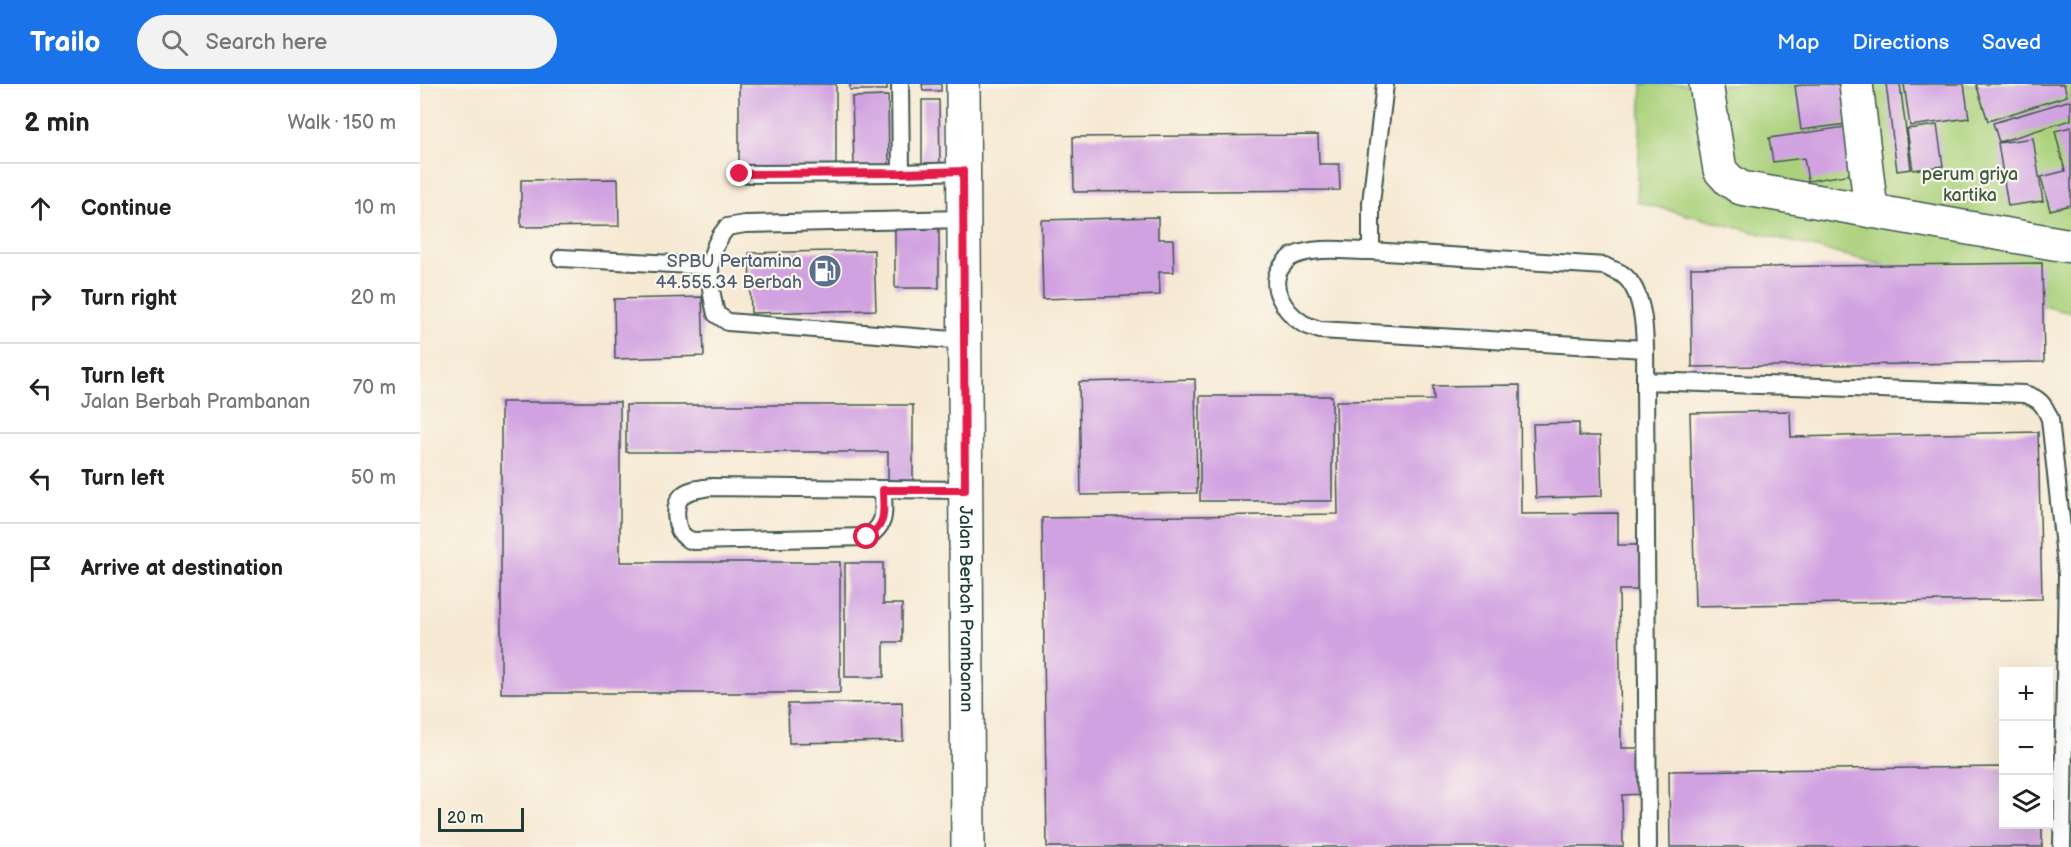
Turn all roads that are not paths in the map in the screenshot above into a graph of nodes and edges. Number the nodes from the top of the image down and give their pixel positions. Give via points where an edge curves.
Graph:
1 (900, 84) edge
2 (963, 84) edge
3 (1385, 84) edge
4 (1706, 84) edge
5 (1856, 84) edge
6 (963, 171) junction
7 (902, 173) junction
8 (740, 174) dead end
9 (1871, 210) junction
10 (964, 219) junction
11 (2071, 246) edge
12 (1371, 251) junction
13 (561, 258) dead end
14 (710, 266) junction
15 (965, 341) junction
16 (1645, 349) junction
17 (1645, 381) junction
18 (883, 490) junction
19 (965, 490) junction
20 (2069, 576) edge
21 (968, 847) edge
22 (1648, 847) edge
23 (2062, 847) edge

1 - 7 lane
2 - 6 street, Jalan Berbah Prambanan
3 - 12 lane via 1371,203
4 - 9 street via 1720,170 1729,180 1741,188
5 - 9 street
6 - 7 lane
6 - 10 street, Jalan Berbah Prambanan
7 - 8 lane
9 - 11 street
10 - 14 lane via 727,227 717,238
10 - 15 street, Jalan Berbah Prambanan
12 - 16 lane via 1605,267 1623,275 1636,293 1644,317
12 - 16 lane via 1308,250 1289,257 1278,270 1279,297 1290,313 1320,330
13 - 14 lane
14 - 15 lane via 716,314 728,322
15 - 19 street, Jalan Berbah Prambanan
16 - 17 lane
17 - 20 lane via 2034,396 2045,405 2050,418
17 - 22 lane
18 - 18 lane via 883,521 867,537 693,541 679,530 677,518 682,496 710,487
18 - 19 lane
19 - 21 street, Jalan Berbah Prambanan
20 - 23 lane

